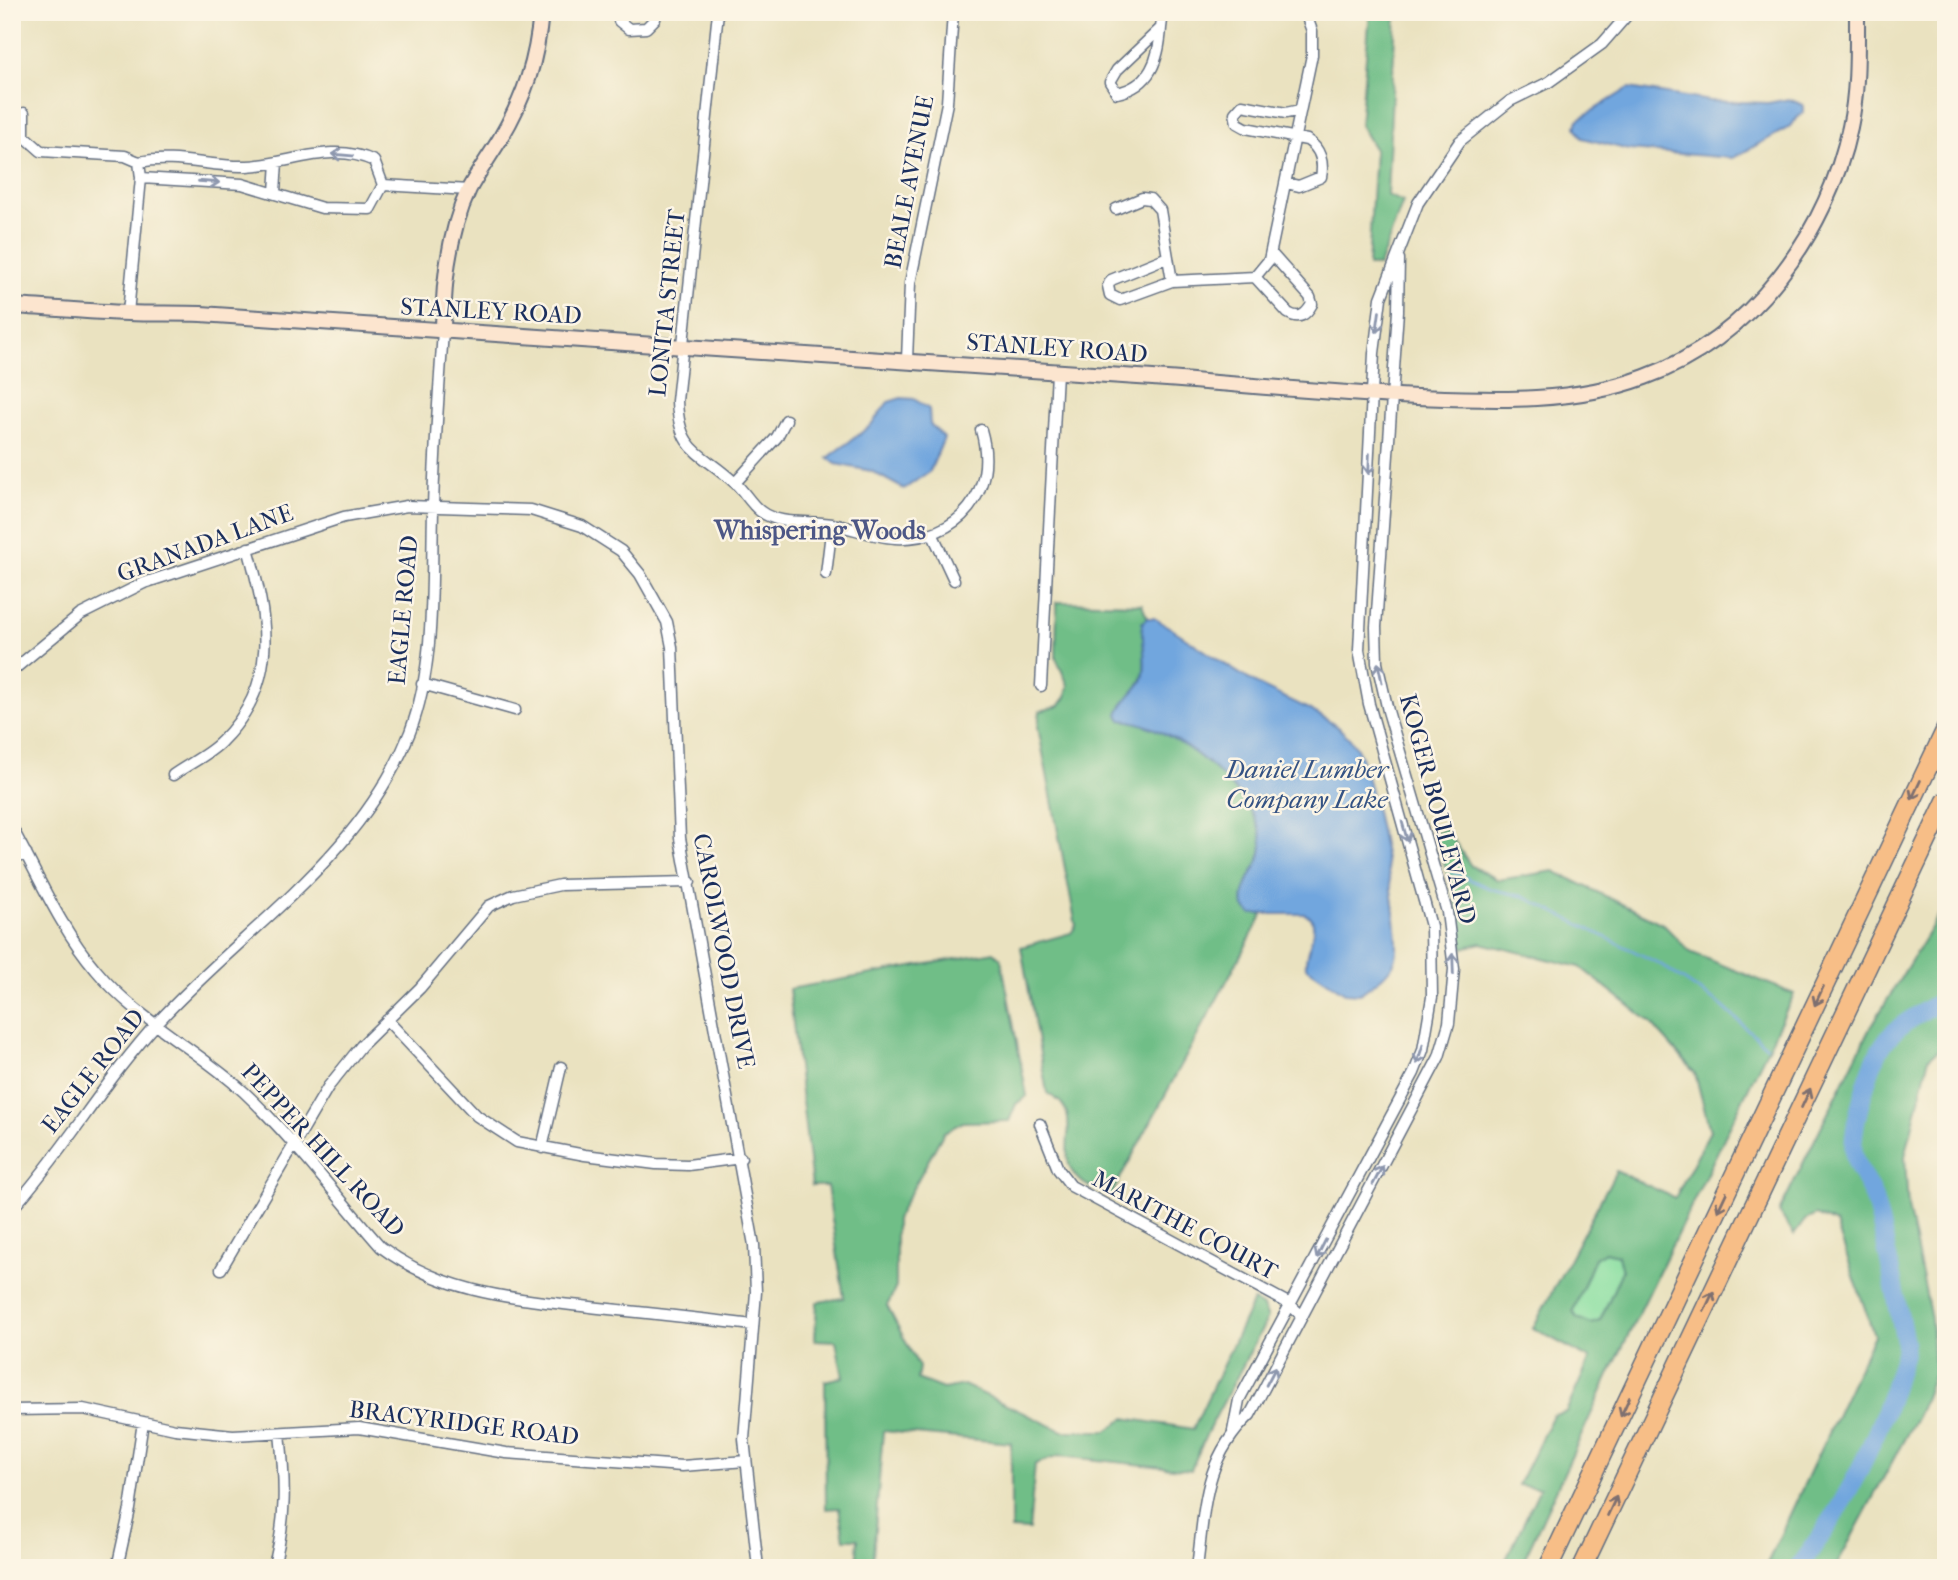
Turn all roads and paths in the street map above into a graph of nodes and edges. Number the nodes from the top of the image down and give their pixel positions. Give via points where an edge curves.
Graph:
1 (541, 12) edge
2 (619, 12) edge
3 (656, 12) edge
4 (718, 12) edge
5 (953, 12) edge
6 (1163, 12) edge
7 (1306, 12) edge
8 (1630, 12) edge
9 (1857, 12) edge
10 (1161, 28) junction
11 (1300, 110) junction
12 (24, 113) dead end
13 (1294, 139) junction
14 (139, 162) junction
15 (277, 162) junction
16 (141, 178) junction
17 (1286, 183) junction
18 (383, 185) junction
19 (469, 190) junction
20 (275, 192) junction
21 (1116, 209) dead end
22 (1271, 253) junction
23 (1168, 257) junction
24 (1399, 259) junction
25 (1255, 276) junction
26 (1172, 281) junction
27 (12, 306) edge
28 (128, 313) junction
29 (443, 331) junction
30 (684, 346) junction
31 (907, 360) junction
32 (1058, 372) junction
33 (1371, 395) junction
34 (1393, 396) junction
35 (786, 420) dead end
36 (981, 430) dead end
37 (735, 482) junction
38 (433, 507) junction
39 (832, 524) junction
40 (933, 535) junction
41 (248, 548) junction
42 (827, 575) dead end
43 (954, 580) dead end
44 (12, 671) edge
45 (422, 684) junction
46 (1041, 687) dead end
47 (515, 710) dead end
48 (1946, 729) edge
49 (173, 775) dead end
50 (1946, 801) edge
51 (1946, 822) edge
52 (12, 828) edge
53 (26, 853) junction
54 (12, 860) edge
55 (690, 882) junction
56 (1892, 914) junction
57 (387, 1020) junction
58 (157, 1023) junction
59 (561, 1068) dead end
60 (1040, 1124) dead end
61 (292, 1144) junction
62 (542, 1148) junction
63 (741, 1158) junction
64 (12, 1209) edge
65 (221, 1269) dead end
66 (1288, 1303) junction
67 (1302, 1316) junction
68 (753, 1325) junction
69 (12, 1410) edge
70 (143, 1422) junction
71 (1233, 1432) junction
72 (280, 1433) junction
73 (746, 1461) junction
74 (117, 1568) edge
75 (273, 1568) edge
76 (758, 1568) edge
77 (1197, 1568) edge
78 (1548, 1568) edge
79 (1582, 1568) edge

1 - 19 street, EAGLE ROAD via 537,54 526,88
2 - 3 street via 619,21 629,29 646,28 656,19
4 - 30 street, LONITA STREET
5 - 31 street, BEALE AVENUE via 947,103 910,283
6 - 10 street
7 - 11 street via 1313,41
8 - 24 street via 1602,44 1549,82 1510,101 1460,141 1418,203
9 - 34 street, STANLEY ROAD via 1851,119 1827,197 1808,236 1776,282 1718,337 1646,377 1563,396 1514,400
10 - 10 street via 1117,70 1110,82 1117,93 1131,90 1154,69
11 - 13 street
11 - 13 street via 1286,113 1242,105 1235,113 1237,123 1246,128
12 - 14 street via 24,136 41,151 125,156
13 - 17 street
13 - 17 street via 1314,144 1323,166 1321,177 1312,182
14 - 15 street via 243,166
14 - 16 street
18 -> 15 street via 376,163 361,157 314,153
15 - 20 street
16 -> 20 street via 242,184
16 - 28 street
17 - 22 street
18 - 19 street
18 - 20 street via 370,209 322,208
19 - 29 street, EAGLE ROAD via 443,293
21 - 23 street via 1142,198 1156,203
22 - 25 street
22 - 25 street via 1310,298 1308,310 1302,316 1288,313
23 - 26 street
23 - 26 street via 1123,274 1108,286 1110,295 1119,300
24 -> 33 street, KOGER BOULEVARD via 1381,298
24 - 34 street, KOGER BOULEVARD
25 - 26 street
27 - 28 street, STANLEY ROAD
28 - 29 street, STANLEY ROAD
29 - 30 street, STANLEY ROAD
29 - 38 street, EAGLE ROAD
30 - 31 street, STANLEY ROAD
30 - 37 street, LONITA STREET via 678,425 687,444
31 - 32 street, STANLEY ROAD
32 - 33 street, STANLEY ROAD
32 - 46 street
33 - 34 street, STANLEY ROAD
33 -> 66 street, KOGER BOULEVARD via 1359,650 1369,704 1431,926 1432,997 1414,1073 1319,1254
67 -> 34 street, KOGER BOULEVARD via 1439,1057 1452,999 1447,912 1377,663
35 - 37 street via 777,437
36 - 40 street via 987,450 981,488 962,515
37 - 39 street, LONITA STREET via 760,511 778,519
38 - 41 street, GRANADA LANE via 387,508 344,517
38 - 45 street, EAGLE ROAD via 430,614
38 - 55 street, CAROLWOOD DRIVE via 503,507 562,518 621,551 640,574 667,622 672,647 680,838
39 - 40 street, LONITA STREET via 892,538
39 - 42 street
40 - 43 street
41 - 44 street, GRANADA LANE via 144,583 80,615
41 - 49 street via 265,626 258,687 221,743
45 - 47 street
45 - 58 street, EAGLE ROAD via 410,731 362,822
48 -> 78 highway
50 - 56 highway
51 - 56 highway
52 - 53 street, PEPPER HILL ROAD
53 - 54 street
53 - 58 street, PEPPER HILL ROAD via 70,938 98,973
55 - 57 street via 560,885 513,895 489,906
55 - 63 street, CAROLWOOD DRIVE
79 -> 56 highway
57 - 61 street via 328,1087
57 - 62 street via 477,1116 517,1142
58 - 61 street, PEPPER HILL ROAD via 246,1093
58 - 64 street, EAGLE ROAD
59 - 62 street
60 - 66 street, MARITHE COURT via 1058,1169 1071,1186
61 - 65 street
61 - 68 street, PEPPER HILL ROAD via 381,1247 449,1284 493,1296
62 - 63 street via 656,1164
63 - 68 street, CAROLWOOD DRIVE via 754,1245
66 - 67 street, MARITHE COURT
66 - 71 street, KOGER BOULEVARD via 1239,1399
71 -> 67 street, KOGER BOULEVARD via 1250,1415
68 - 73 street, CAROLWOOD DRIVE via 744,1426
69 - 70 street, BRACYRIDGE ROAD via 83,1409
70 - 72 street, BRACYRIDGE ROAD via 233,1435
70 - 74 street
71 - 77 street, KOGER BOULEVARD via 1209,1475
72 - 73 street, BRACYRIDGE ROAD via 359,1428 506,1453 681,1466
72 - 75 street via 286,1492
73 - 76 street, CAROLWOOD DRIVE

